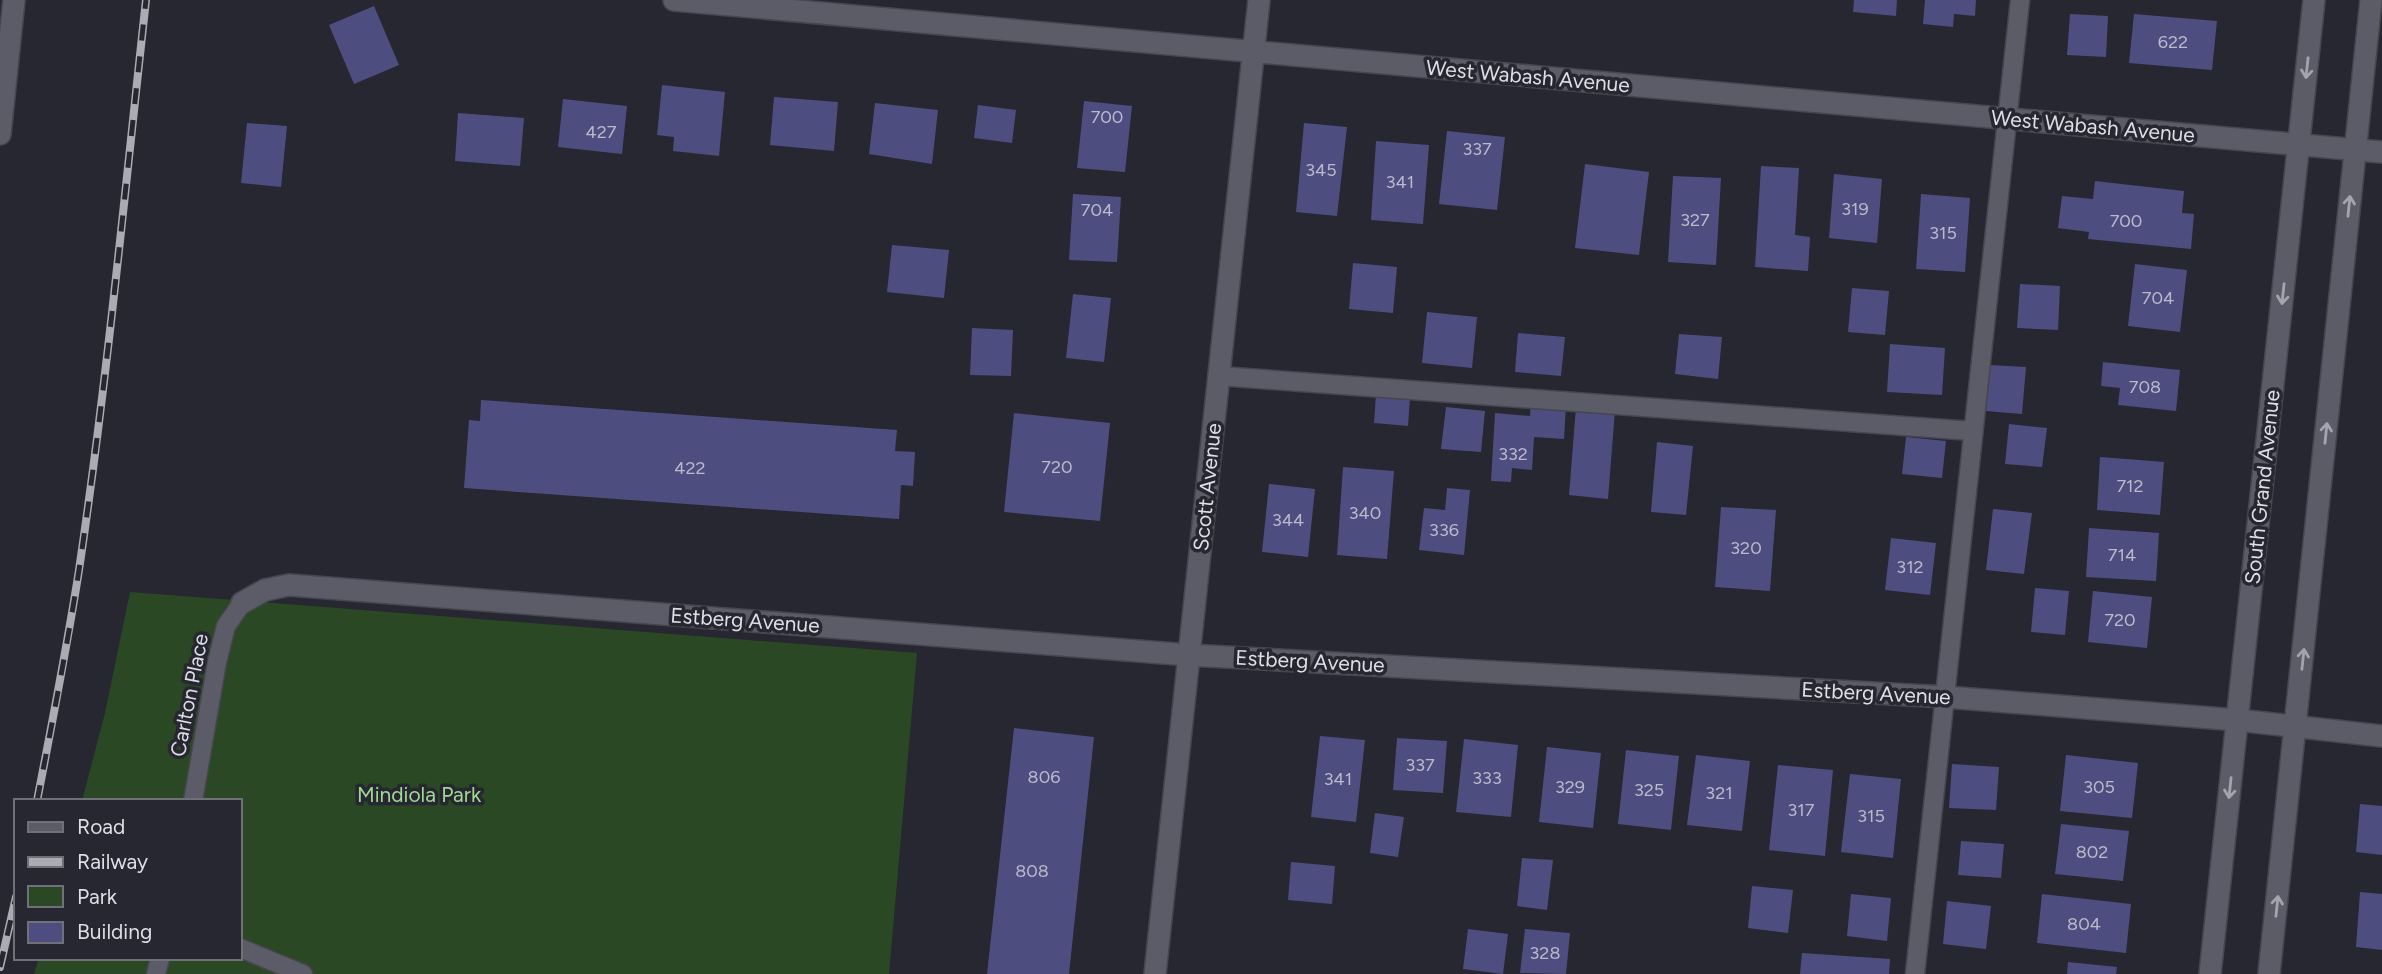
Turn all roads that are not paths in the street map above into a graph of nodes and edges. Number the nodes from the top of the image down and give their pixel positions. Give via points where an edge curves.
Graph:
1 (14, 0) edge
2 (674, 0) edge
3 (1259, 0) edge
4 (2020, 0) edge
5 (2315, 0) edge
6 (2371, 0) edge
7 (1253, 53) junction
8 (2007, 117) junction
9 (0, 134) edge
10 (2299, 146) junction
11 (2355, 150) junction
12 (2382, 152) edge
13 (1219, 376) junction
14 (1972, 431) junction
15 (242, 603) joint
16 (1189, 655) junction
17 (1946, 697) junction
18 (2237, 720) junction
19 (2296, 727) junction
20 (2382, 736) edge
21 (193, 799) edge
22 (242, 949) edge
23 (303, 974) edge
24 (1155, 974) edge
25 (1916, 974) edge
26 (2210, 974) edge
27 (2269, 974) edge

1 - 9 street
2 - 7 street, West Wabash Avenue
3 - 7 street, Scott Avenue
4 - 8 lane
5 -> 10 street, South Grand Avenue
6 - 11 street
7 - 8 street, West Wabash Avenue
7 - 13 street, Scott Avenue
8 - 10 street, West Wabash Avenue
8 - 14 lane
10 - 11 street, West Wabash Avenue
10 -> 18 street, South Grand Avenue
11 - 12 street, West Wabash Avenue
19 -> 11 street
13 - 14 lane
13 - 16 street, Scott Avenue
14 - 17 lane
15 - 16 street, Estberg Avenue via 265,590 289,585
15 - 21 lane, Carlton Place via 226,626 217,662
16 - 17 street, Estberg Avenue
16 - 24 street, Scott Avenue
17 - 18 street, Estberg Avenue
17 - 25 lane
18 - 19 street, Estberg Avenue
18 -> 26 street, South Grand Avenue
19 - 20 street, Estberg Avenue
27 -> 19 street
22 - 23 lane

